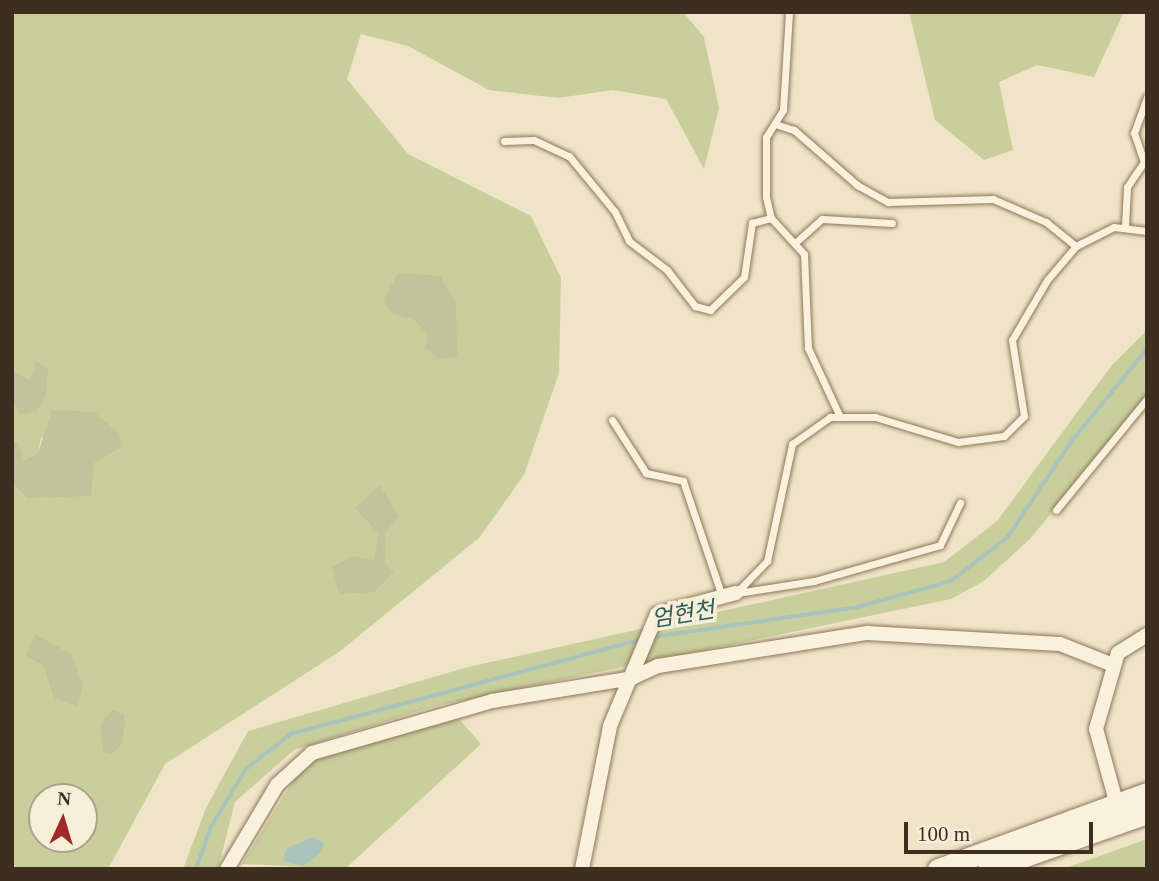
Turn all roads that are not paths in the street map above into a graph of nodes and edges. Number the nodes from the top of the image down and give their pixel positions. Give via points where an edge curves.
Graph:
1 (789, 12) edge
2 (1147, 97) edge
3 (775, 124) junction
4 (504, 141) dead end
5 (771, 218) junction
6 (892, 223) dead end
7 (1125, 226) junction
8 (1147, 231) edge
9 (795, 243) junction
10 (1076, 246) junction
11 (1147, 400) edge
12 (841, 417) junction
13 (612, 420) dead end
14 (960, 503) dead end
15 (1056, 510) dead end
16 (729, 595) junction
17 (1147, 635) edge
18 (1113, 665) junction
19 (632, 678) junction
20 (1147, 793) edge
21 (1117, 805) junction
22 (1147, 813) edge
23 (227, 869) edge
24 (582, 869) edge
25 (938, 869) edge
26 (988, 869) edge

1 - 3 lane via 792,44
2 - 7 lane via 1135,133 1144,162 1127,187
3 - 5 lane via 766,138 764,166
3 - 10 lane via 794,130 857,185 888,202 993,199 1046,222
4 - 5 lane via 534,140 569,156 615,212 629,241 667,270 695,306 710,310 744,277 752,223
5 - 9 lane
6 - 9 lane via 822,219
7 - 8 lane
7 - 10 lane
9 - 12 lane via 809,272 808,348
10 - 12 lane via 1046,280 1012,340 1023,404 1019,427 1004,436 958,442 875,416
11 - 15 lane
12 - 16 lane via 813,427 792,444 767,561
13 - 16 lane via 646,472 683,481
14 - 16 lane via 951,532 928,550 804,583
16 - 19 street via 657,614
17 - 18 street via 1118,653
18 - 19 street via 1060,644 867,633 658,666
18 - 21 street via 1096,729
19 - 23 street via 492,701 312,753 276,785
19 - 24 street via 610,726
20 - 21 main road
21 - 25 main road
22 - 26 main road

